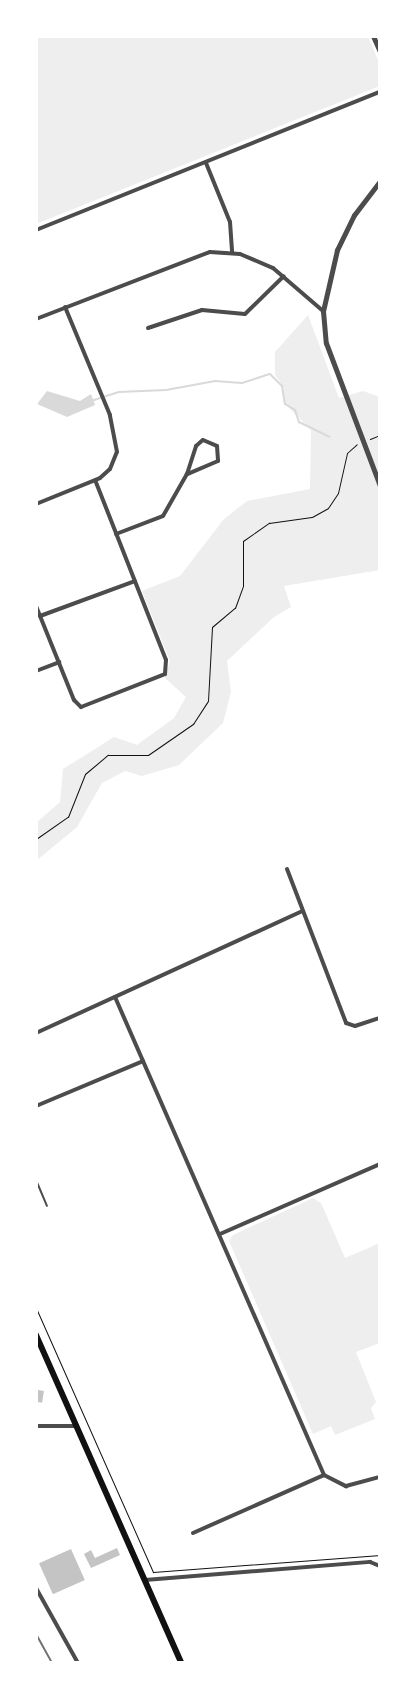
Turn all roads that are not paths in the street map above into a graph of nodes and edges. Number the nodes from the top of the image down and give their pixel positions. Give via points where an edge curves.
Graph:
1 (373, 36) edge
2 (380, 52) edge
3 (380, 92) edge
4 (206, 163) junction
5 (380, 181) edge
6 (36, 230) edge
7 (232, 252) junction
8 (284, 276) junction
9 (65, 308) junction
10 (323, 311) junction
11 (36, 319) edge
12 (148, 328) dead end
13 (187, 474) junction
14 (95, 480) junction
15 (379, 483) edge
16 (36, 504) edge
17 (116, 534) junction
18 (135, 581) junction
19 (36, 606) edge
20 (40, 616) junction
21 (59, 662) junction
22 (36, 671) edge
23 (287, 870) dead end
24 (302, 911) junction
25 (116, 997) junction
26 (380, 1018) edge
27 (36, 1029) edge
28 (46, 1029) junction
29 (36, 1033) edge
30 (143, 1061) junction
31 (36, 1106) edge
32 (380, 1164) edge
33 (36, 1180) edge
34 (47, 1206) dead end
35 (220, 1234) junction
36 (36, 1334) edge
37 (36, 1426) edge
38 (77, 1426) junction
39 (324, 1475) junction
40 (380, 1477) edge
41 (193, 1533) dead end
42 (380, 1566) edge
43 (146, 1580) junction
44 (36, 1588) edge
45 (78, 1663) edge
46 (182, 1663) edge

1 - 2 street
3 - 4 street
4 - 6 street
4 - 7 street via 230,222
5 - 10 street via 354,215 337,250
7 - 8 street via 258,260
7 - 9 street via 200,254
8 - 10 street
8 - 12 street via 245,314 202,310
9 - 11 street
9 - 14 street via 116,437 116,457
10 - 15 street via 326,343
13 - 13 street via 218,461 217,446 203,440 196,446
13 - 17 street via 163,516
14 - 16 street
14 - 17 street
17 - 18 street
18 - 20 street
18 - 21 street via 166,668 158,680 81,707
19 - 20 street
20 - 21 street
21 - 22 street
23 - 24 street
24 - 25 street
24 - 26 street via 346,1023 362,1025
25 - 28 street
25 - 30 street
27 - 28 street
28 - 29 street
30 - 31 street
30 - 35 street
32 - 35 street
33 - 34 lane
35 - 39 street
36 - 38 main road
37 - 38 street
38 - 43 main road
39 - 40 street via 346,1486
39 - 41 street
42 - 43 street via 372,1563
43 - 46 main road
44 - 45 street

